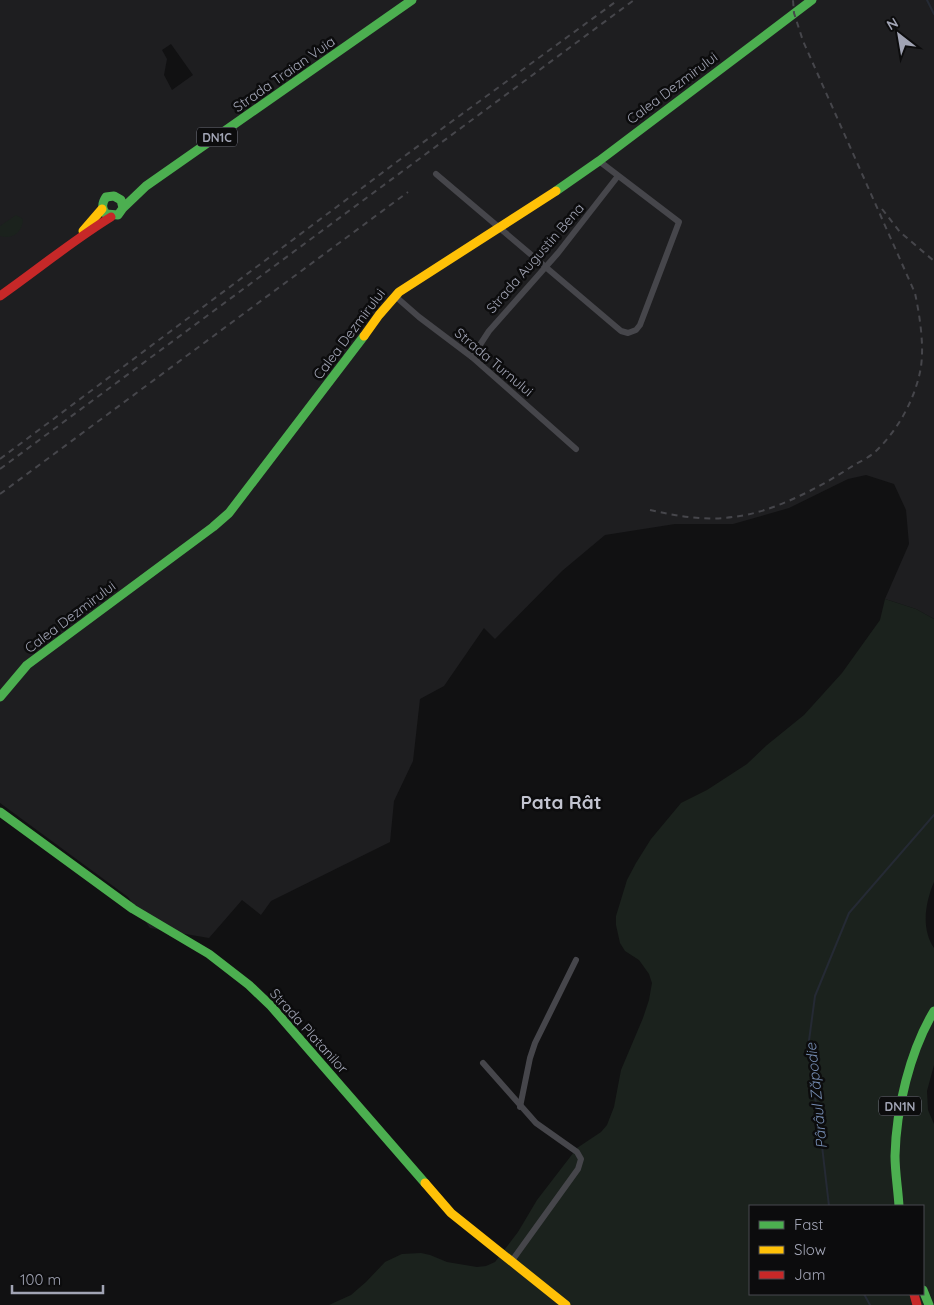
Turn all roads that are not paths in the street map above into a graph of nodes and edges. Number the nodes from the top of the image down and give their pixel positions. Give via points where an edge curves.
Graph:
1 (412, 0) edge
2 (812, 0) edge
3 (599, 161) junction
4 (436, 174) dead end
5 (618, 176) junction
6 (146, 186) junction
7 (118, 197) junction
8 (123, 208) junction
9 (102, 209) junction
10 (111, 217) junction
11 (501, 228) junction
12 (76, 240) junction
13 (546, 266) junction
14 (0, 296) edge
15 (395, 296) junction
16 (472, 357) junction
17 (576, 449) dead end
18 (0, 697) edge
19 (0, 812) edge
20 (576, 960) dead end
21 (934, 1011) edge
22 (483, 1063) dead end
23 (520, 1107) junction
24 (899, 1205) edge
25 (511, 1262) junction
26 (924, 1292) edge
27 (566, 1305) edge
28 (929, 1305) edge

1 - 6 main road, Strada Traian Vuia / DN1C
2 - 3 main road, Calea Dezmirului
3 - 5 street
3 - 11 main road, Calea Dezmirului
4 - 11 street
5 - 13 street, Strada Augustin Bena
5 - 13 street via 679,222 640,325 628,333 621,331
6 - 7 main road, Strada Traian Vuia / DN1C
6 - 8 main road, Strada Traian Vuia / DN1C
7 - 8 main road
7 - 9 main road, Strada Traian Vuia / DN1C via 106,197
8 - 10 main road, Strada Traian Vuia / DN1C via 118,215
9 - 10 main road
9 - 12 main road, Strada Traian Vuia / DN1C
10 - 12 main road, Strada Traian Vuia / DN1C
11 - 13 street
11 - 15 main road, Calea Dezmirului
12 - 14 main road, Strada Traian Vuia / DN1C
13 - 16 street, Strada Augustin Bena
15 - 16 street, Strada Turnului
15 - 18 main road, Calea Dezmirului via 229,513 27,665
16 - 17 street, Strada Turnului
19 - 25 main road, Strada Platanilor via 108,892 209,954 249,985 271,1006 451,1213
20 - 23 street via 535,1043
21 - 24 main road, DN1N via 908,1073 898,1117 895,1157
22 - 23 street
23 - 25 street via 544,1130 577,1152 581,1162
25 - 27 main road, Strada Platanilor
26 - 28 main road

